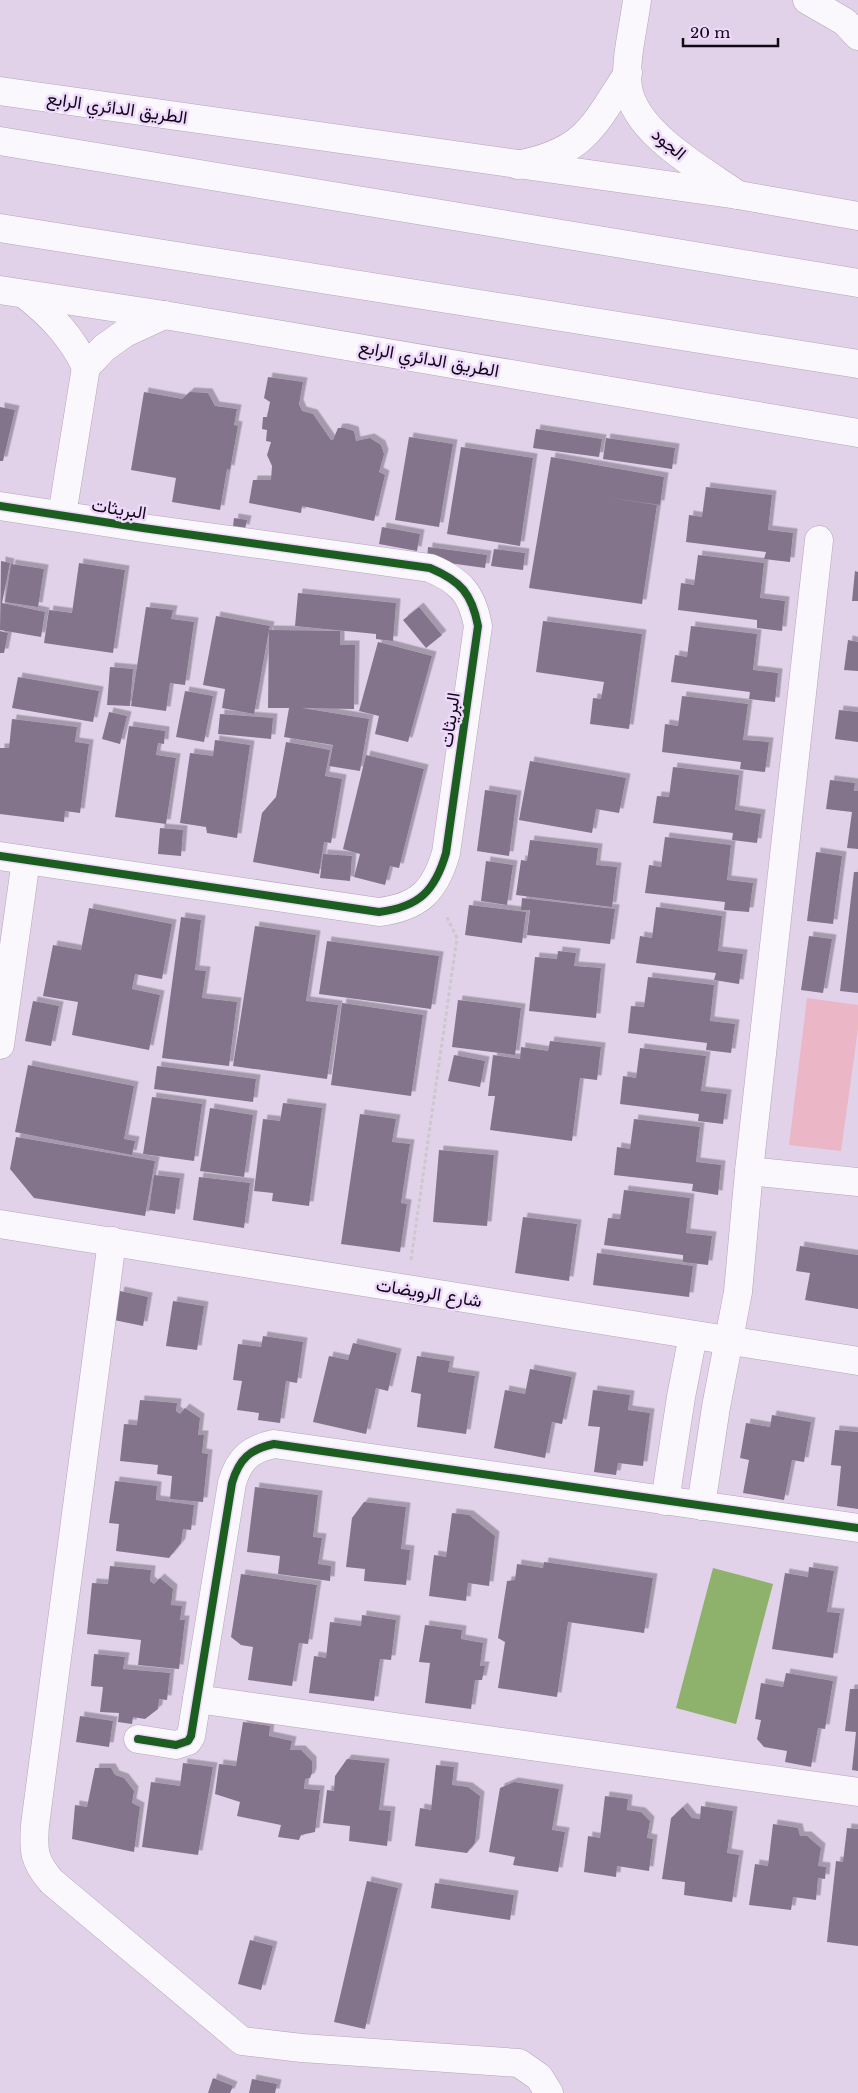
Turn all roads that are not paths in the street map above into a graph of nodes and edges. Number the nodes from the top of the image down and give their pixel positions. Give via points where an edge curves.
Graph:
1 (637, 0) edge
2 (807, 0) edge
3 (858, 36) edge
4 (628, 73) junction
5 (0, 90) edge
6 (0, 140) edge
7 (517, 165) junction
8 (738, 195) junction
9 (858, 216) edge
10 (0, 228) edge
11 (858, 283) edge
12 (12, 292) edge
13 (164, 315) junction
14 (858, 364) edge
15 (86, 368) junction
16 (858, 433) edge
17 (0, 506) edge
18 (62, 515) junction
19 (819, 540) dead end
20 (13, 858) edge
21 (0, 1045) edge
22 (749, 1170) junction
23 (858, 1182) edge
24 (0, 1224) edge
25 (112, 1241) junction
26 (693, 1335) junction
27 (729, 1341) junction
28 (858, 1361) edge
29 (665, 1501) junction
30 (701, 1506) junction
31 (858, 1528) edge
32 (197, 1699) junction
33 (138, 1739) dead end
34 (858, 1792) edge
35 (549, 2093) edge

1 - 4 main road, الجود
2 - 3 main road via 845,22
4 - 7 main road, الجود via 587,134 561,153
4 - 8 main road, الجود via 632,101 646,124 688,160
5 - 7 main road, الطريق الدائري الرابع
6 - 11 main road
7 - 8 main road, الطريق الدائري الرابع
8 - 9 main road, الطريق الدائري الرابع
10 - 14 main road
12 - 13 main road, الطريق الدائري الرابع
12 - 15 main road via 58,322 78,350
13 - 15 main road via 125,333 104,348
13 - 16 main road, الطريق الدائري الرابع
15 - 18 main road
17 - 18 main road, البريثات
18 - 20 main road, البريثات via 430,568 449,576 464,589 474,606 478,626 446,853 439,876 426,894 412,904 379,912
19 - 22 main road
20 - 21 main road, البريثات
22 - 23 main road
22 - 27 main road via 738,1292
24 - 25 main road, شارع الرويضات
25 - 26 main road, شارع الرويضات
25 - 35 main road via 33,1847 39,1867 51,1881 242,2041 519,2063 539,2077
26 - 27 main road, شارع الرويضات
26 - 29 main road
27 - 28 main road, شارع الرويضات
27 - 30 main road
29 - 30 main road
29 - 32 main road via 274,1444 259,1447 246,1455 236,1468 232,1483
30 - 31 main road
32 - 33 main road via 188,1741 176,1745
32 - 34 main road

